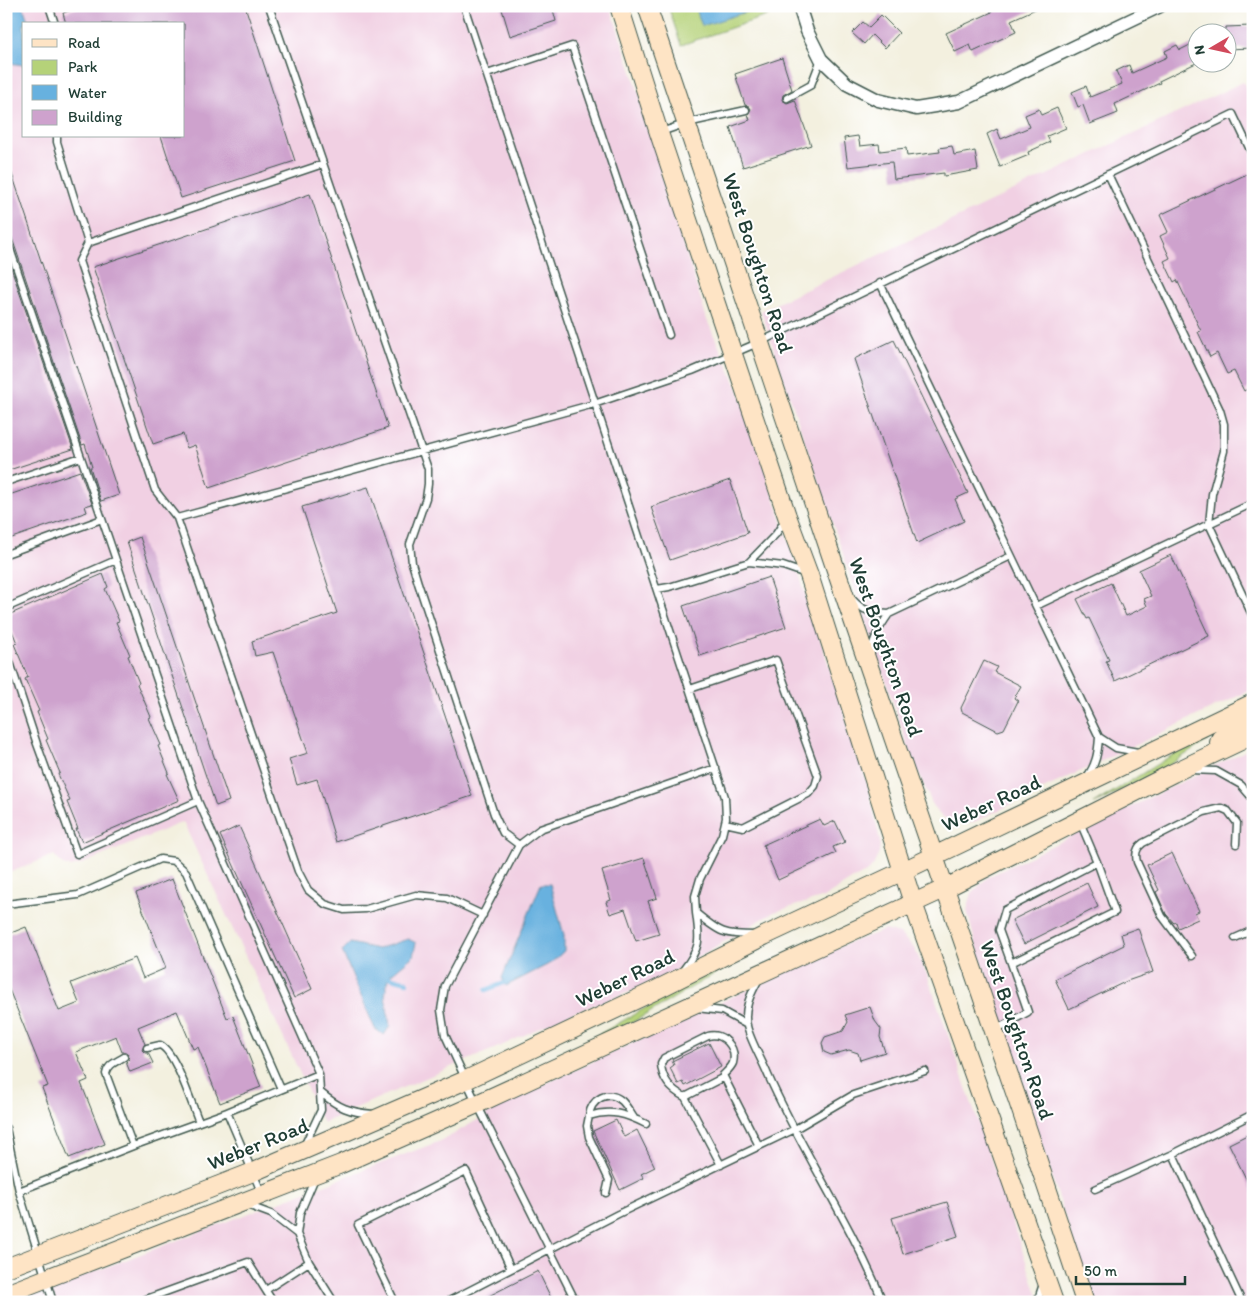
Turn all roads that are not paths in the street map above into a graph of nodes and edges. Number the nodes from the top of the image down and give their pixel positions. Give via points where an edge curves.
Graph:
1 (49, 6) edge
2 (269, 6) edge
3 (464, 6) edge
4 (619, 6) edge
5 (647, 6) edge
6 (799, 6) edge
7 (1160, 6) edge
8 (54, 22) edge
9 (821, 59) junction
10 (486, 74) junction
11 (787, 98) dead end
12 (746, 110) dead end
13 (687, 123) junction
14 (659, 133) junction
15 (57, 138) edge
16 (1253, 156) edge
17 (322, 164) junction
18 (1108, 174) junction
19 (6, 237) edge
20 (88, 243) junction
21 (880, 283) junction
22 (669, 336) dead end
23 (760, 342) junction
24 (733, 353) junction
25 (594, 404) junction
26 (422, 452) junction
27 (81, 457) junction
28 (6, 482) edge
29 (1253, 503) edge
30 (787, 516) junction
31 (177, 518) junction
32 (102, 519) junction
33 (1209, 524) junction
34 (6, 554) edge
35 (1012, 556) junction
36 (116, 560) junction
37 (749, 562) junction
38 (809, 575) junction
39 (842, 588) junction
40 (657, 589) junction
41 (1036, 606) junction
42 (6, 608) edge
43 (889, 614) junction
44 (1253, 618) edge
45 (6, 650) edge
46 (869, 664) junction
47 (690, 689) junction
48 (1251, 707) edge
49 (1253, 735) edge
50 (1099, 737) junction
51 (1147, 752) junction
52 (1214, 753) junction
53 (716, 768) junction
54 (1178, 770) junction
55 (1079, 787) junction
56 (1253, 799) edge
57 (198, 802) junction
58 (1079, 820) junction
59 (725, 823) junction
60 (1236, 844) dead end
61 (520, 845) junction
62 (934, 855) junction
63 (1097, 862) junction
64 (903, 871) junction
65 (944, 889) junction
66 (913, 902) junction
67 (6, 904) edge
68 (696, 913) junction
69 (482, 915) junction
70 (1253, 930) edge
71 (764, 936) junction
72 (1235, 938) dead end
73 (1192, 956) dead end
74 (1011, 963) junction
75 (763, 972) junction
76 (676, 979) junction
77 (687, 1007) junction
78 (747, 1025) junction
79 (994, 1030) junction
80 (147, 1048) dead end
81 (124, 1057) dead end
82 (924, 1071) dead end
83 (319, 1074) junction
84 (724, 1077) junction
85 (466, 1080) junction
86 (281, 1090) junction
87 (320, 1092) junction
88 (685, 1097) junction
89 (477, 1104) junction
90 (227, 1112) junction
91 (1253, 1114) edge
92 (384, 1115) junction
93 (589, 1116) junction
94 (634, 1118) junction
95 (199, 1122) junction
96 (646, 1124) dead end
97 (6, 1128) edge
98 (795, 1129) junction
99 (133, 1146) junction
100 (759, 1146) junction
101 (302, 1151) junction
102 (1173, 1154) junction
103 (721, 1165) junction
104 (252, 1172) junction
105 (317, 1173) junction
106 (1096, 1188) dead end
107 (19, 1191) junction
108 (606, 1193) dead end
109 (262, 1195) junction
110 (241, 1203) junction
111 (297, 1234) junction
112 (550, 1248) junction
113 (38, 1255) junction
114 (309, 1262) junction
115 (1042, 1266) junction
116 (6, 1268) edge
117 (510, 1269) junction
118 (46, 1279) junction
119 (266, 1290) junction
120 (6, 1294) edge
121 (53, 1302) edge
122 (138, 1302) edge
123 (273, 1302) edge
124 (334, 1302) edge
125 (395, 1302) edge
126 (447, 1302) edge
127 (576, 1302) edge
128 (882, 1302) edge
129 (1037, 1302) edge
130 (1054, 1302) edge
131 (1085, 1302) edge
132 (1242, 1302) edge

1 - 8 lane
2 - 17 lane
3 - 10 lane
4 - 14 main road
5 - 13 main road, West Boughton Road
6 - 9 street
7 - 9 street via 959,102 916,109 878,100 847,84
9 - 11 lane via 811,85
10 - 22 lane via 572,46
10 - 25 lane
12 - 13 lane
13 - 14 lane
13 - 23 main road, West Boughton Road
14 - 24 main road
15 - 20 lane
16 - 18 lane via 1233,114
17 - 20 lane
17 - 26 lane
18 - 21 lane
18 - 33 lane via 1220,410 1224,424 1224,451 1212,494
19 - 27 lane
20 - 31 lane via 79,261 155,490
21 - 23 lane
21 - 35 lane
23 - 24 lane
23 - 39 main road, West Boughton Road
24 - 25 lane via 692,371
24 - 30 main road
25 - 26 lane
25 - 40 lane
26 - 31 lane
26 - 61 lane via 428,469 428,484 410,544 412,563 494,814 503,833
27 - 28 lane
27 - 32 lane
29 - 33 lane
30 - 37 lane via 776,534
30 - 38 main road
31 - 69 lane via 298,871 308,890 325,904 344,910 366,909 416,895 447,898
32 - 34 lane
32 - 36 lane
33 - 41 lane
33 - 44 lane
35 - 41 lane
35 - 43 lane
36 - 42 lane
36 - 57 lane
37 - 38 lane via 783,566
37 - 40 lane
38 - 64 main road
39 - 43 lane via 860,608
39 - 46 main road, West Boughton Road
40 - 47 lane
41 - 50 lane
43 - 46 lane via 872,642
45 - 57 lane via 78,854
46 - 62 main road, West Boughton Road
47 - 53 lane
47 - 59 lane via 776,660 818,776 808,794 743,827
48 - 51 main road, Weber Road
48 - 52 main road via 1220,739
49 - 52 main road
50 - 51 lane via 1116,748
50 - 55 lane via 1093,768
51 - 55 main road, Weber Road
52 - 54 main road
53 - 59 lane via 725,797
53 - 61 lane via 540,829
54 - 56 lane via 1216,771 1241,785
54 - 58 main road
55 - 62 main road, Weber Road
57 - 83 lane
58 - 63 lane
58 - 65 main road
59 - 68 lane via 700,879 695,896
60 - 73 lane via 1236,824 1228,811 1222,808 1204,812 1137,849 1137,862 1162,916
61 - 69 lane
62 - 64 main road, Weber Road
62 - 65 main road, West Boughton Road
63 - 74 lane via 1005,910 999,930
63 - 74 lane via 1115,912
64 - 66 main road
64 - 71 main road, Weber Road
65 - 66 main road
65 - 79 main road, West Boughton Road
66 - 75 main road
66 - 115 main road
67 - 86 lane via 78,895 160,859 174,861 186,872
68 - 71 lane via 717,930 736,935
68 - 76 lane via 700,940
69 - 85 lane via 445,986 441,1010 445,1035
70 - 72 lane
71 - 76 main road, Weber Road
74 - 79 lane via 1028,1012
75 - 77 main road
75 - 78 lane via 751,993
76 - 85 main road, Weber Road
77 - 78 lane via 722,1012
77 - 89 main road
78 - 98 lane
79 - 131 main road, West Boughton Road
80 - 95 lane via 160,1045 169,1050
81 - 99 lane via 111,1064 106,1074
82 - 98 lane via 853,1095
83 - 86 lane
83 - 87 lane
84 - 88 lane
84 - 88 lane via 733,1058 728,1043 719,1035 708,1036 668,1055 661,1064 662,1072 671,1088
84 - 100 lane
85 - 89 lane
85 - 92 main road, Weber Road
86 - 90 lane
87 - 92 lane via 336,1105 354,1113
87 - 101 lane via 321,1110
88 - 103 lane
89 - 105 main road
89 - 112 lane
90 - 95 lane
90 - 104 lane
91 - 102 lane
92 - 101 main road, Weber Road
93 - 94 lane via 615,1112
93 - 94 lane via 595,1101 610,1096 623,1102
93 - 108 lane via 589,1138 609,1180
94 - 96 lane
95 - 99 lane
97 - 107 lane
98 - 100 lane
98 - 128 lane
99 - 107 lane
100 - 103 lane
101 - 104 main road, Weber Road
102 - 106 lane
102 - 132 lane
103 - 112 lane
104 - 109 lane
104 - 113 main road, Weber Road
105 - 109 main road
105 - 111 lane via 300,1213
107 - 113 lane
109 - 110 main road
110 - 111 lane via 271,1214
110 - 118 main road
111 - 114 lane
112 - 117 lane
112 - 127 lane
113 - 116 main road, Weber Road
113 - 118 lane
114 - 119 lane
114 - 124 lane
115 - 129 lane via 1043,1287
115 - 130 main road
117 - 125 lane via 466,1172 358,1225
117 - 126 lane
118 - 120 main road
118 - 121 lane
119 - 122 lane via 248,1262
119 - 123 lane

